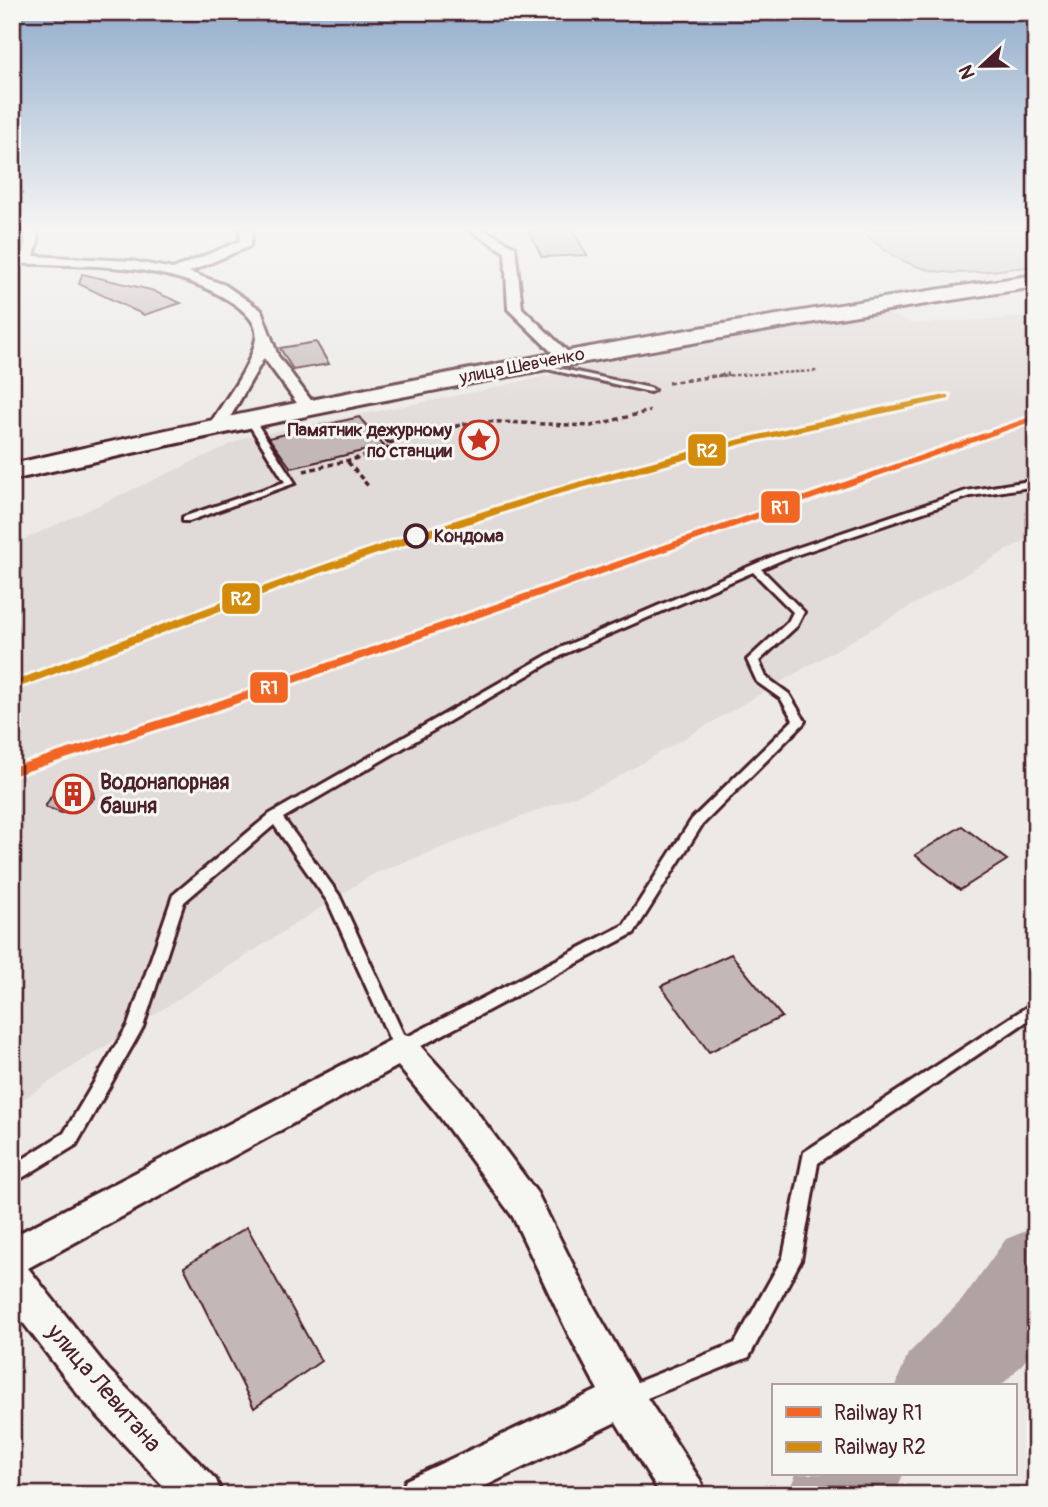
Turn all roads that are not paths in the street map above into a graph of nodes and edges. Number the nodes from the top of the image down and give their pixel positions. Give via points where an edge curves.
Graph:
1 (236, 299) edge
2 (513, 299) edge
3 (910, 299) edge
4 (265, 335) junction
5 (566, 358) junction
6 (534, 364) junction
7 (647, 389) road end
8 (308, 407) junction
9 (249, 418) junction
10 (218, 424) junction
11 (12, 472) edge
12 (1036, 484) edge
13 (186, 519) dead end
14 (754, 568) junction
15 (275, 817) junction
16 (1036, 1007) edge
17 (402, 1048) junction
18 (12, 1176) edge
19 (12, 1256) edge
20 (12, 1278) edge
21 (624, 1398) junction
22 (684, 1494) edge
23 (201, 1495) edge
24 (421, 1495) edge

1 - 4 street via 256,313
2 - 5 street via 515,309
3 - 5 main road, улица Шевченко via 748,323
4 - 8 street via 271,356
4 - 10 street via 256,360
5 - 6 main road, улица Шевченко
6 - 7 lane
6 - 8 main road, улица Шевченко
8 - 9 main road, улица Шевченко
9 - 10 main road, улица Шевченко
9 - 13 lane via 290,483
10 - 11 main road, улица Шевченко
12 - 14 lane via 969,494
14 - 15 lane via 562,651
14 - 17 lane via 799,612 793,624 753,660 761,679 785,697 799,721 696,822 628,929
15 - 17 lane via 334,899
15 - 18 lane via 178,899 135,1027 76,1128 69,1139
16 - 21 lane via 810,1158 792,1260 742,1350
17 - 19 street
17 - 21 street via 449,1102 525,1205
20 - 23 street, улица Левитана via 94,1383
21 - 22 street
21 - 24 street

